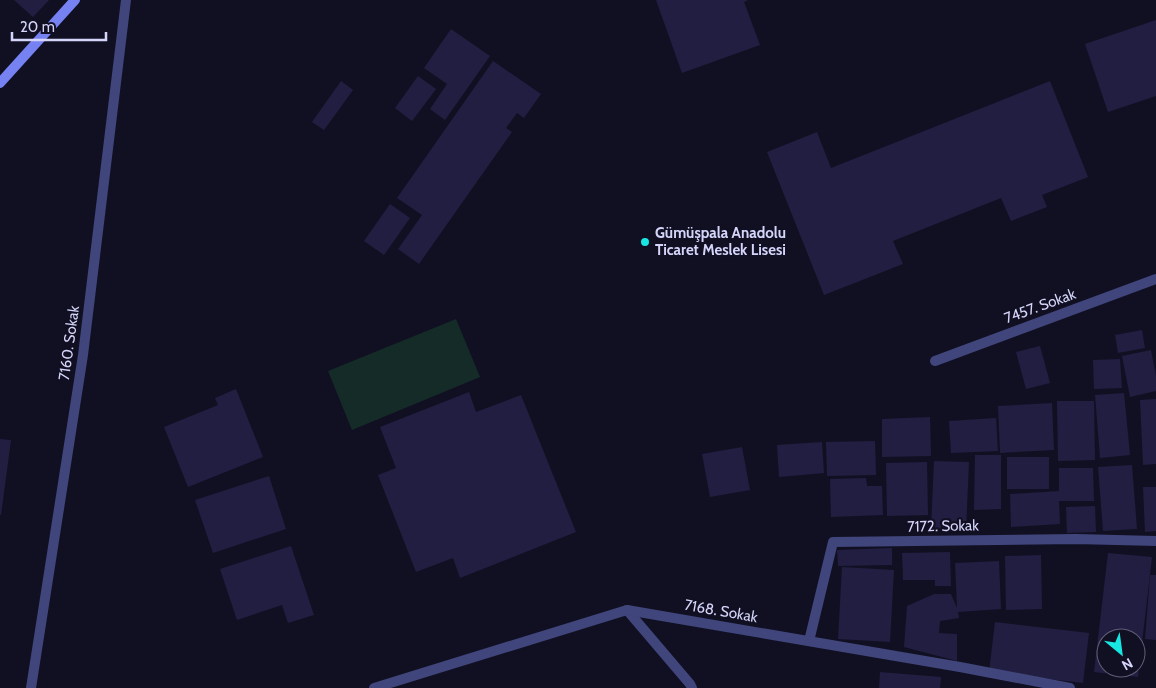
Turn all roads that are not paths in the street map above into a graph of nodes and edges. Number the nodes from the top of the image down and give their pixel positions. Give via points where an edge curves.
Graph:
1 (75, 0) edge
2 (126, 0) edge
3 (0, 83) edge
4 (1156, 279) edge
5 (934, 361) dead end
6 (1156, 540) edge
7 (627, 610) junction
8 (809, 642) junction
9 (31, 688) edge
10 (374, 688) edge
11 (692, 688) edge
12 (1070, 688) edge

1 - 3 street
2 - 9 street, 7160. Sokak via 83,355
4 - 5 street, 7457. Sokak
6 - 8 street, 7172. Sokak via 834,542
7 - 8 street, 7168. Sokak
7 - 10 street, 7168. Sokak
7 - 11 street
8 - 12 street, 7168. Sokak

